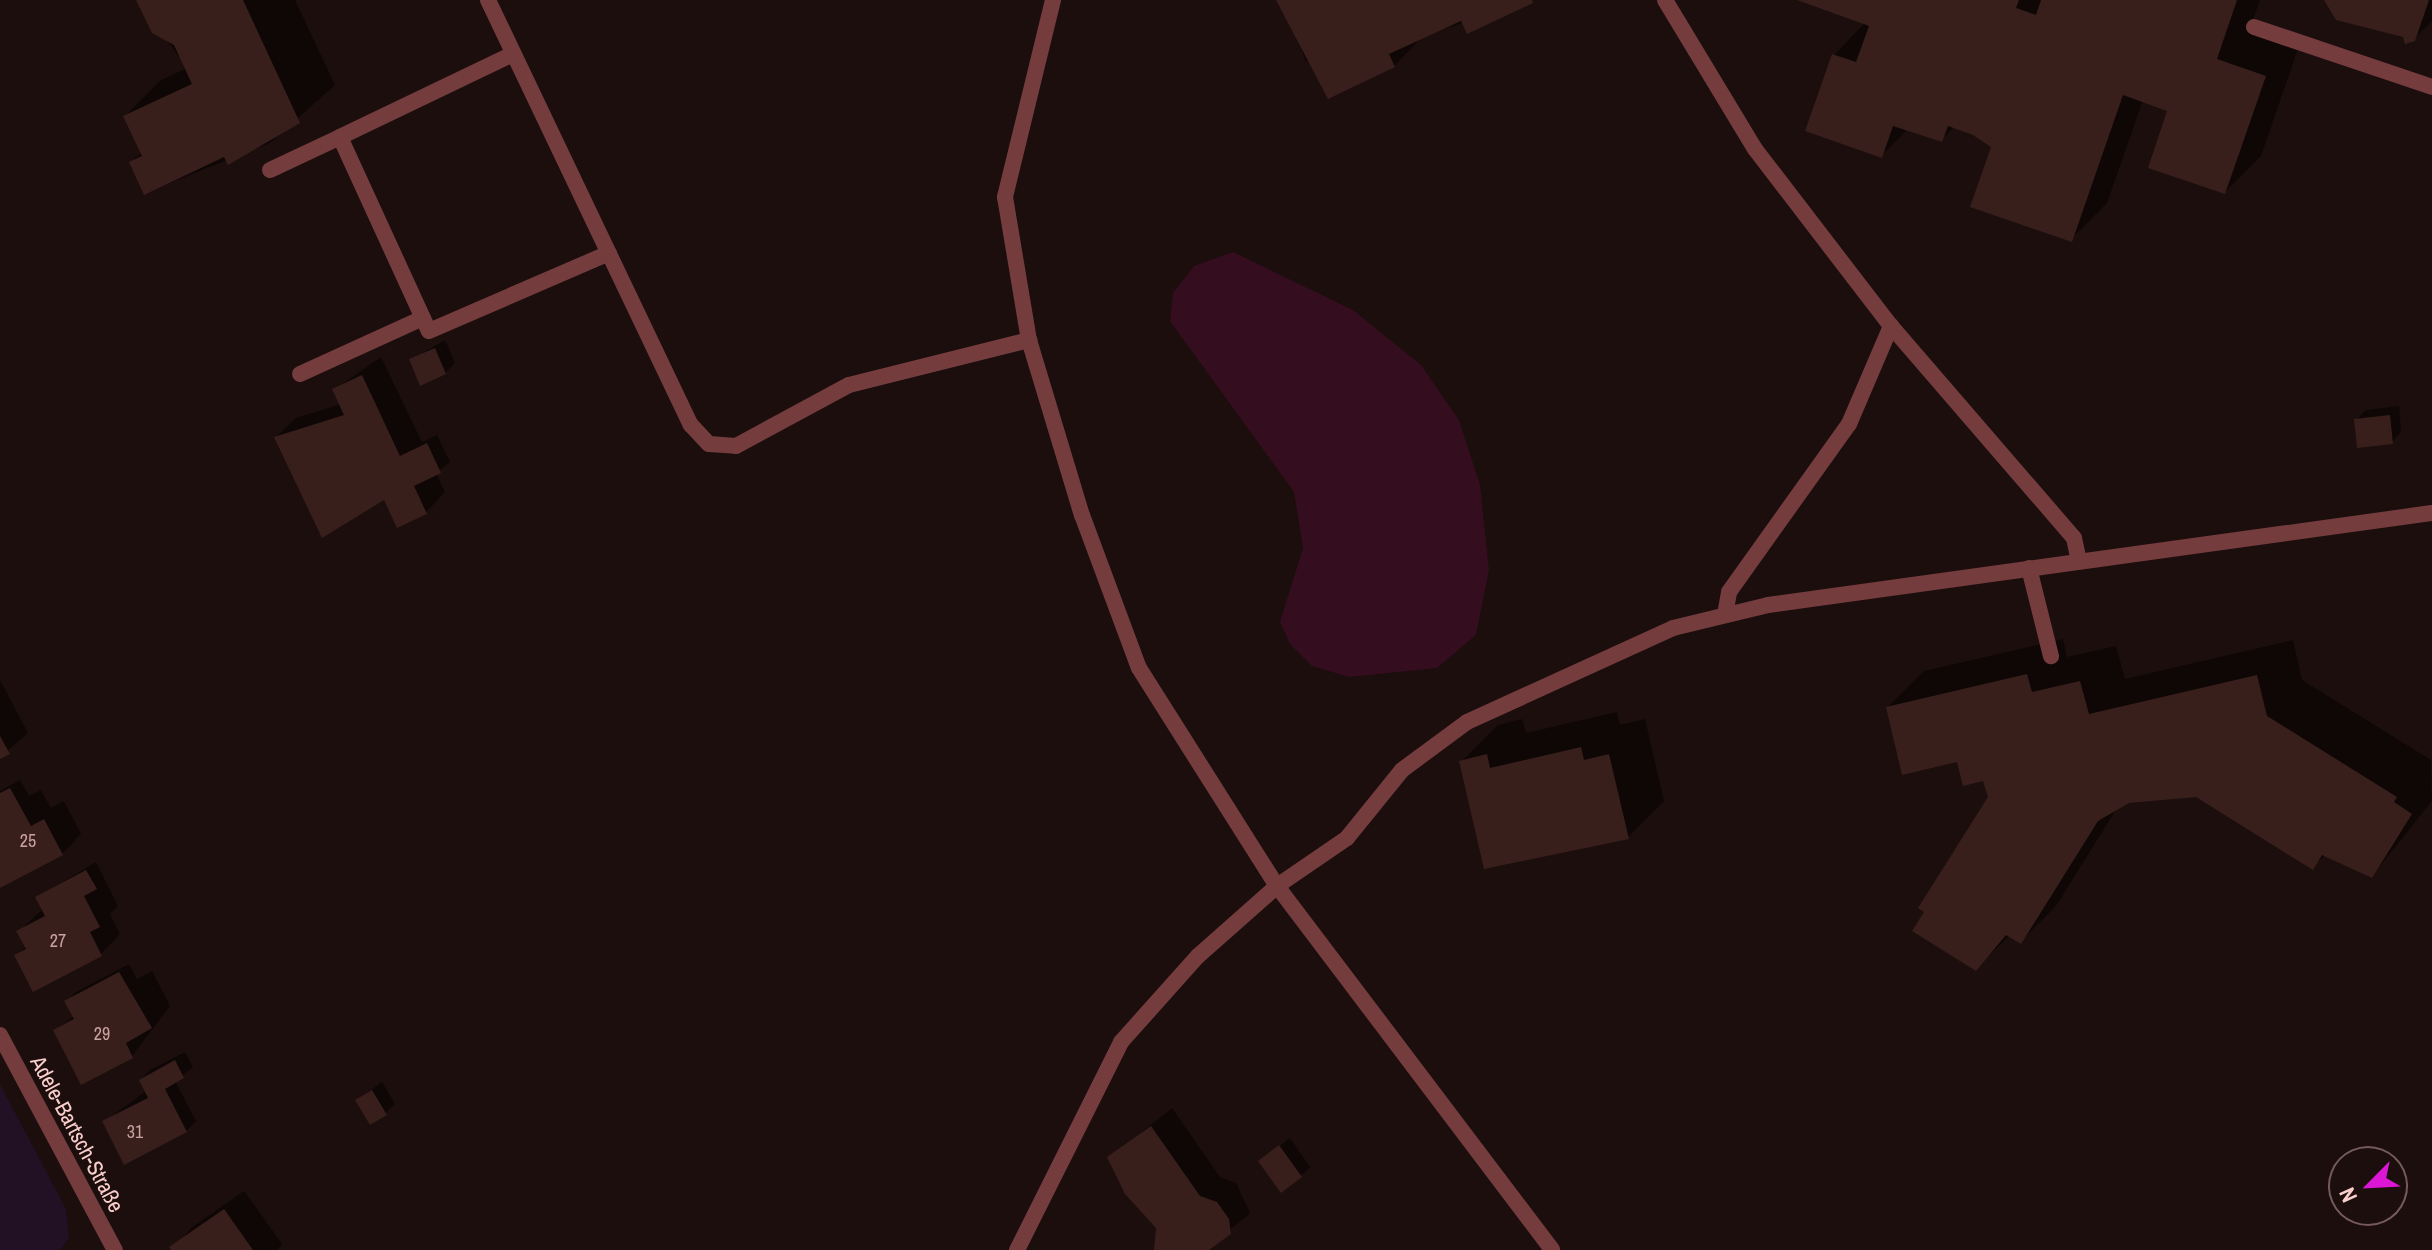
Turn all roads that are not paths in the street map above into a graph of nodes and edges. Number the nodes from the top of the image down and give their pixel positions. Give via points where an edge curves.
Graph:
1 (488, 0) edge
2 (1053, 0) edge
3 (1665, 0) edge
4 (2254, 27) dead end
5 (513, 54) junction
6 (2432, 87) edge
7 (340, 137) junction
8 (270, 170) dead end
9 (609, 253) junction
10 (423, 318) junction
11 (1891, 326) junction
12 (1029, 340) junction
13 (300, 374) dead end
14 (2432, 513) edge
15 (2079, 561) junction
16 (2029, 568) junction
17 (1725, 615) junction
18 (2051, 656) dead end
19 (1277, 886) junction
20 (0, 1035) edge
21 (109, 1248) edge
22 (1017, 1250) edge
23 (1552, 1250) edge

1 - 5 street
2 - 12 street via 1005,197
3 - 11 street via 1755,149
4 - 6 street
5 - 7 street
5 - 9 street
7 - 8 street
7 - 10 street
9 - 10 street via 429,331
9 - 12 street via 691,425 709,444 736,446 849,385
10 - 13 street
11 - 15 street via 2074,538
11 - 17 street via 1849,424 1729,592
12 - 19 street via 1139,668
14 - 15 street
15 - 16 street
16 - 17 street
16 - 18 street
17 - 19 street via 1626,647 1467,722 1402,770 1347,838
19 - 22 street via 1198,956 1105,1064
19 - 23 street
20 - 21 street, Adele-Bartsch-Straße

